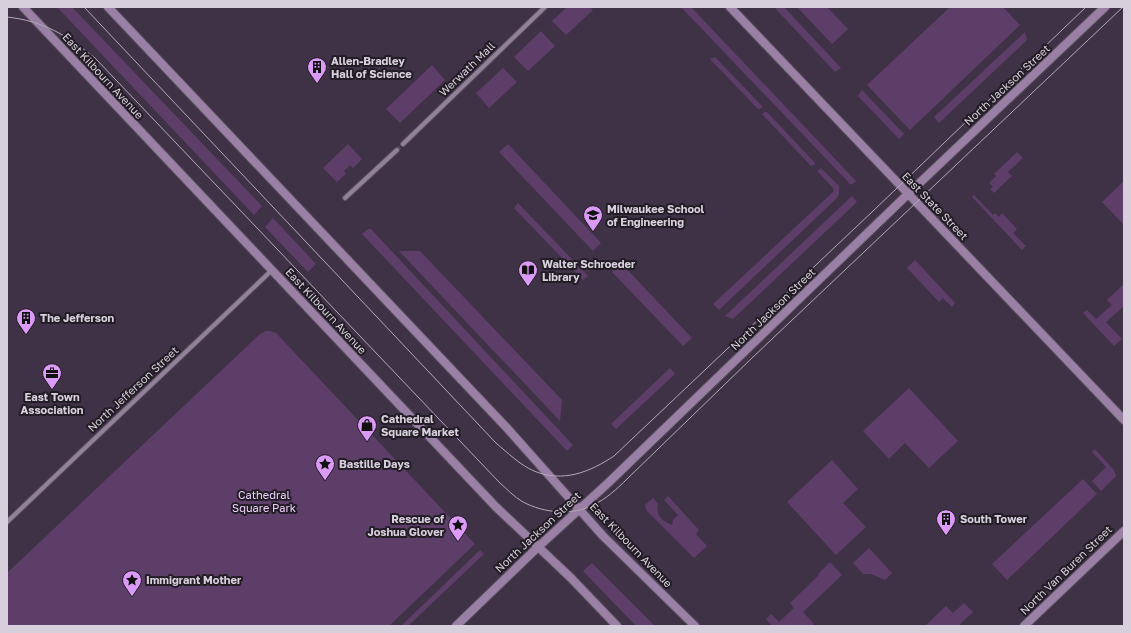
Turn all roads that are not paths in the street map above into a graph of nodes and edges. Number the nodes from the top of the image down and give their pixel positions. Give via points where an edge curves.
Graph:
1 (23, 7) edge
2 (108, 7) edge
3 (545, 7) edge
4 (730, 7) edge
5 (1105, 7) edge
6 (403, 144) tunnel mouth
7 (397, 150) tunnel mouth
8 (908, 194) junction
9 (345, 198) dead end
10 (272, 270) junction
11 (1124, 420) edge
12 (580, 508) junction
13 (7, 522) edge
14 (1124, 531) edge
15 (538, 547) junction
16 (456, 626) edge
17 (617, 626) edge
18 (695, 626) edge
19 (1024, 626) edge

1 - 10 street, East Kilbourn Avenue
2 - 12 street, East Kilbourn Avenue
3 - 6 street, Werwath Mall
4 - 8 street, East State Street
5 - 8 street, North Jackson Street
7 - 9 street
8 - 11 street, East State Street
8 - 12 street, North Jackson Street
10 - 13 street, North Jefferson Street
10 - 15 street, East Kilbourn Avenue via 496,507
12 - 15 street, North Jackson Street
12 - 18 street, East Kilbourn Avenue via 603,536
14 - 19 street, North Van Buren Street
15 - 16 street, North Jackson Street
15 - 17 street, East Kilbourn Avenue

